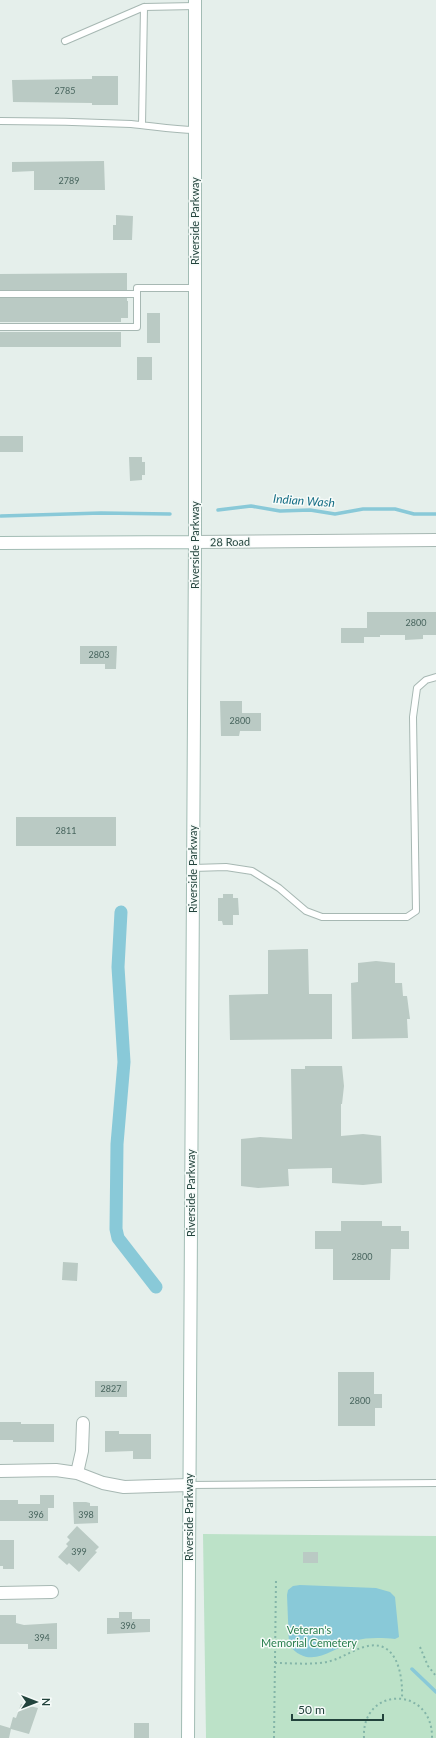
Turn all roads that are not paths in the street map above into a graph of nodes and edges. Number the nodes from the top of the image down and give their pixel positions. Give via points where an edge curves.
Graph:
1 (195, 3) edge
2 (144, 7) junction
3 (66, 41) dead end
4 (0, 121) edge
5 (142, 125) junction
6 (195, 130) junction
7 (195, 288) junction
8 (0, 294) edge
9 (137, 294) junction
10 (0, 327) edge
11 (436, 540) edge
12 (195, 542) junction
13 (0, 543) edge
14 (436, 677) edge
15 (193, 868) junction
16 (83, 1423) dead end
17 (0, 1471) edge
18 (77, 1473) junction
19 (436, 1483) edge
20 (189, 1484) junction
21 (52, 1592) dead end
22 (0, 1593) edge
23 (188, 1738) edge

1 - 2 lane
1 - 6 main road, Riverside Parkway
2 - 3 lane
2 - 5 lane
4 - 5 lane via 69,120
5 - 6 lane
6 - 7 main road, Riverside Parkway
7 - 9 lane via 137,288
7 - 12 main road, Riverside Parkway
8 - 9 lane
9 - 10 lane via 137,327
11 - 12 main road, 28 Road
12 - 13 main road, 28 Road
12 - 15 main road, Riverside Parkway
14 - 15 lane via 426,680 417,688 413,717 416,911 407,917 322,917 306,911 279,888 252,871 226,867
15 - 20 main road, Riverside Parkway
16 - 18 main road via 82,1451
17 - 18 main road via 56,1470
18 - 20 main road via 103,1483 124,1487
19 - 20 lane
20 - 23 main road, Riverside Parkway
21 - 22 main road

